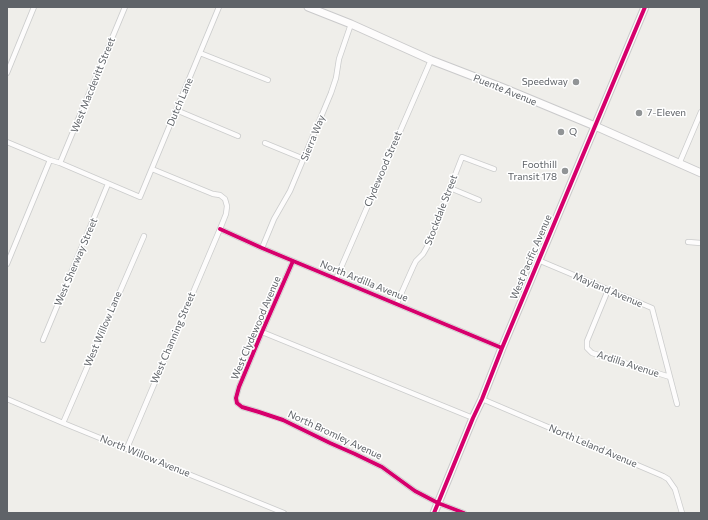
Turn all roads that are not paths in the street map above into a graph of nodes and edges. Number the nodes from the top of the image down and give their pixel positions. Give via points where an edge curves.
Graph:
1 (34, 7) edge
2 (125, 7) edge
3 (219, 7) edge
4 (308, 7) edge
5 (645, 7) edge
6 (351, 24) junction
7 (200, 53) junction
8 (431, 60) junction
9 (7, 73) edge
10 (268, 80) dead end
11 (176, 110) junction
12 (701, 112) edge
13 (594, 126) junction
14 (238, 136) dead end
15 (7, 142) edge
16 (264, 143) dead end
17 (304, 159) junction
18 (50, 160) junction
19 (60, 164) junction
20 (679, 164) junction
21 (152, 169) junction
22 (494, 170) dead end
23 (701, 173) edge
24 (108, 184) junction
25 (450, 188) junction
26 (479, 200) dead end
27 (220, 229) junction
28 (144, 236) dead end
29 (688, 242) dead end
30 (701, 243) edge
31 (262, 248) junction
32 (538, 260) junction
33 (294, 261) junction
34 (7, 264) edge
35 (336, 278) junction
36 (608, 290) junction
37 (397, 303) junction
38 (262, 332) junction
39 (43, 340) dead end
40 (502, 348) junction
41 (670, 377) junction
42 (7, 398) edge
43 (482, 399) junction
44 (237, 403) joint
45 (677, 404) dead end
46 (473, 418) junction
47 (63, 422) junction
48 (127, 448) junction
49 (438, 503) junction
50 (284, 513) edge
51 (434, 513) edge
52 (464, 513) edge
53 (682, 513) edge

1 - 9 street
2 - 19 street, West Macdevitt Street
3 - 7 street, Dutch Lane
4 - 6 main road, Puente Avenue
5 - 13 main road, West Pacific Avenue
6 - 8 main road, Puente Avenue
6 - 17 street, Sierra Way via 331,93
7 - 10 street
7 - 11 street, Dutch Lane
8 - 13 main road, Puente Avenue
8 - 35 street, Clydewood Street
11 - 14 street
11 - 21 street, Dutch Lane
12 - 20 street
13 - 20 main road, Puente Avenue
13 - 32 main road, West Pacific Avenue
15 - 18 street
16 - 17 street
17 - 31 street, Sierra Way
18 - 19 street
18 - 34 street
19 - 24 street
20 - 23 main road, Puente Avenue
21 - 24 street, Dutch Lane via 140,198
21 - 27 street, West Channing Street via 225,199 226,214
22 - 25 street, Stockdale Street via 462,157
24 - 39 street, West Sherway Street
25 - 26 street
25 - 37 street, Stockdale Street via 427,247 416,261
27 - 31 street, North Ardilla Avenue
27 - 48 street, West Channing Street
28 - 47 street, West Willow Lane
29 - 30 street
31 - 33 street, North Ardilla Avenue
32 - 36 street, Mayland Avenue
32 - 40 main road, West Pacific Avenue
33 - 35 street, North Ardilla Avenue
33 - 38 street, West Clydewood Avenue
35 - 37 street, North Ardilla Avenue
36 - 41 street, Mayland Avenue via 652,308
36 - 41 street, Ardilla Avenue via 587,341 587,348 592,353
37 - 40 street, North Ardilla Avenue
38 - 44 street, West Clydewood Avenue via 239,387
38 - 46 street
40 - 43 main road, West Pacific Avenue
41 - 45 street, Mayland Avenue
42 - 47 street, North Willow Avenue
43 - 46 main road, West Pacific Avenue
43 - 53 street, North Leland Avenue via 663,476 675,489
44 - 49 street, North Bromley Avenue via 242,407 283,420 382,467
46 - 49 main road, West Pacific Avenue
47 - 48 street, North Willow Avenue
48 - 50 street, North Willow Avenue
49 - 51 main road, West Pacific Avenue
49 - 52 street, North Bromley Avenue

